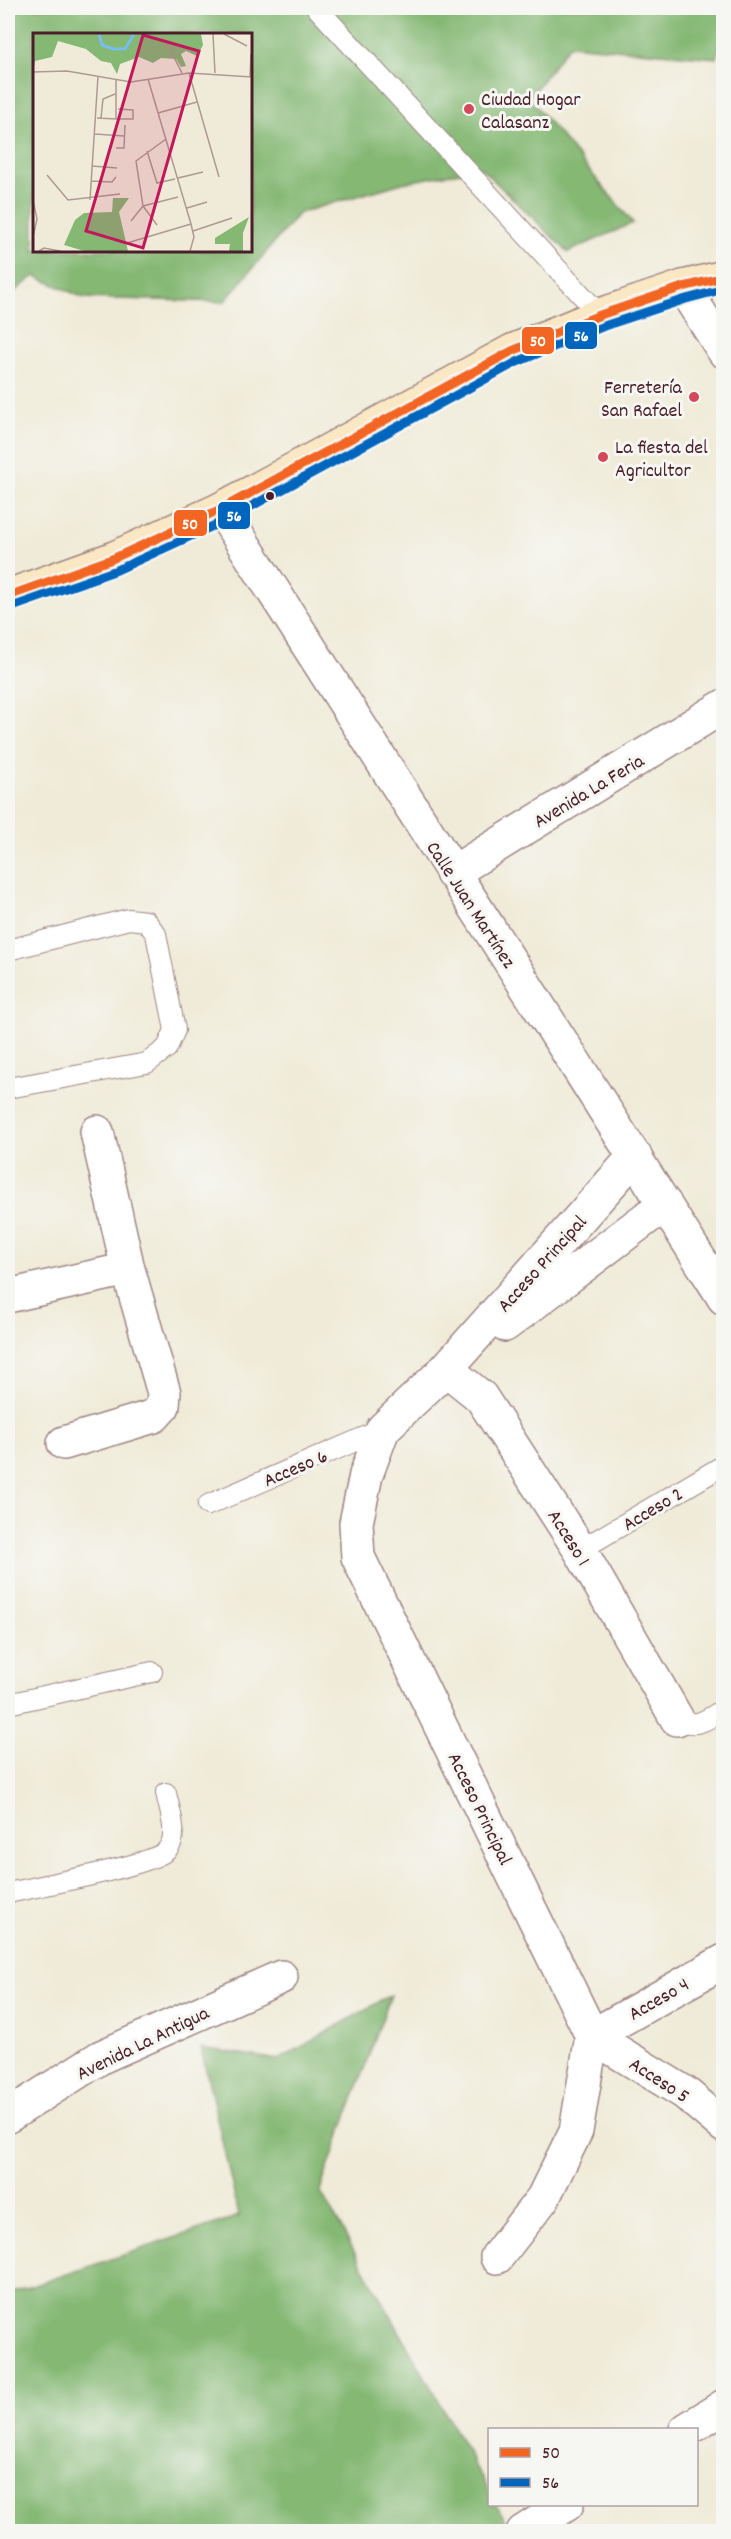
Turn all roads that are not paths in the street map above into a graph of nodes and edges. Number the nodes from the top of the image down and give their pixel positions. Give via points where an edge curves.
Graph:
1 (317, 8) edge
2 (723, 277) edge
3 (683, 287) junction
4 (600, 315) junction
5 (723, 351) edge
6 (221, 509) junction
7 (8, 596) edge
8 (723, 706) edge
9 (452, 873) junction
10 (8, 950) edge
11 (8, 1088) edge
12 (97, 1132) dead end
13 (635, 1156) junction
14 (665, 1204) junction
15 (128, 1269) junction
16 (8, 1296) edge
17 (723, 1298) edge
18 (446, 1369) junction
19 (383, 1429) junction
20 (64, 1443) dead end
21 (723, 1465) edge
22 (208, 1505) dead end
23 (580, 1550) junction
24 (152, 1672) dead end
25 (8, 1704) edge
26 (723, 1709) edge
27 (677, 1719) joint
28 (166, 1793) dead end
29 (8, 1893) edge
30 (723, 1961) edge
31 (281, 1977) dead end
32 (592, 2036) junction
33 (8, 2116) edge
34 (723, 2126) edge
35 (497, 2257) dead end
36 (723, 2406) edge
37 (689, 2428) edge
38 (565, 2506) edge
39 (523, 2532) edge

1 - 4 lane
2 - 3 main road
3 - 4 main road
3 - 5 street
4 - 6 main road via 512,351
6 - 7 main road via 112,559
6 - 9 street, Calle Juan Martínez
8 - 9 street, Avenida La Feria
9 - 13 street, Calle Juan Martínez
10 - 11 lane via 129,919 146,921 156,934 175,1030 167,1048 147,1063
12 - 15 street
13 - 14 street, Calle Juan Martínez
13 - 18 street, Acceso Principal
14 - 17 street, Calle Juan Martínez
14 - 18 street, Acceso Principal
15 - 16 street
15 - 20 street via 164,1393 163,1406 154,1416
18 - 19 street, Acceso Principal
18 - 23 street, Acceso 1 via 481,1397
19 - 22 lane, Acceso 6
19 - 32 street, Acceso Principal via 366,1475 356,1523 358,1557
21 - 23 lane, Acceso 2
23 - 27 street, Acceso 1
24 - 25 lane
26 - 27 lane via 704,1722 689,1725
28 - 29 lane via 174,1836 167,1851 144,1862
30 - 32 street, Acceso 4
31 - 33 street, Avenida La Antigua via 101,2057
32 - 34 street, Acceso 5 via 685,2093
32 - 35 street via 576,2131 543,2198
36 - 37 street
38 - 39 street

